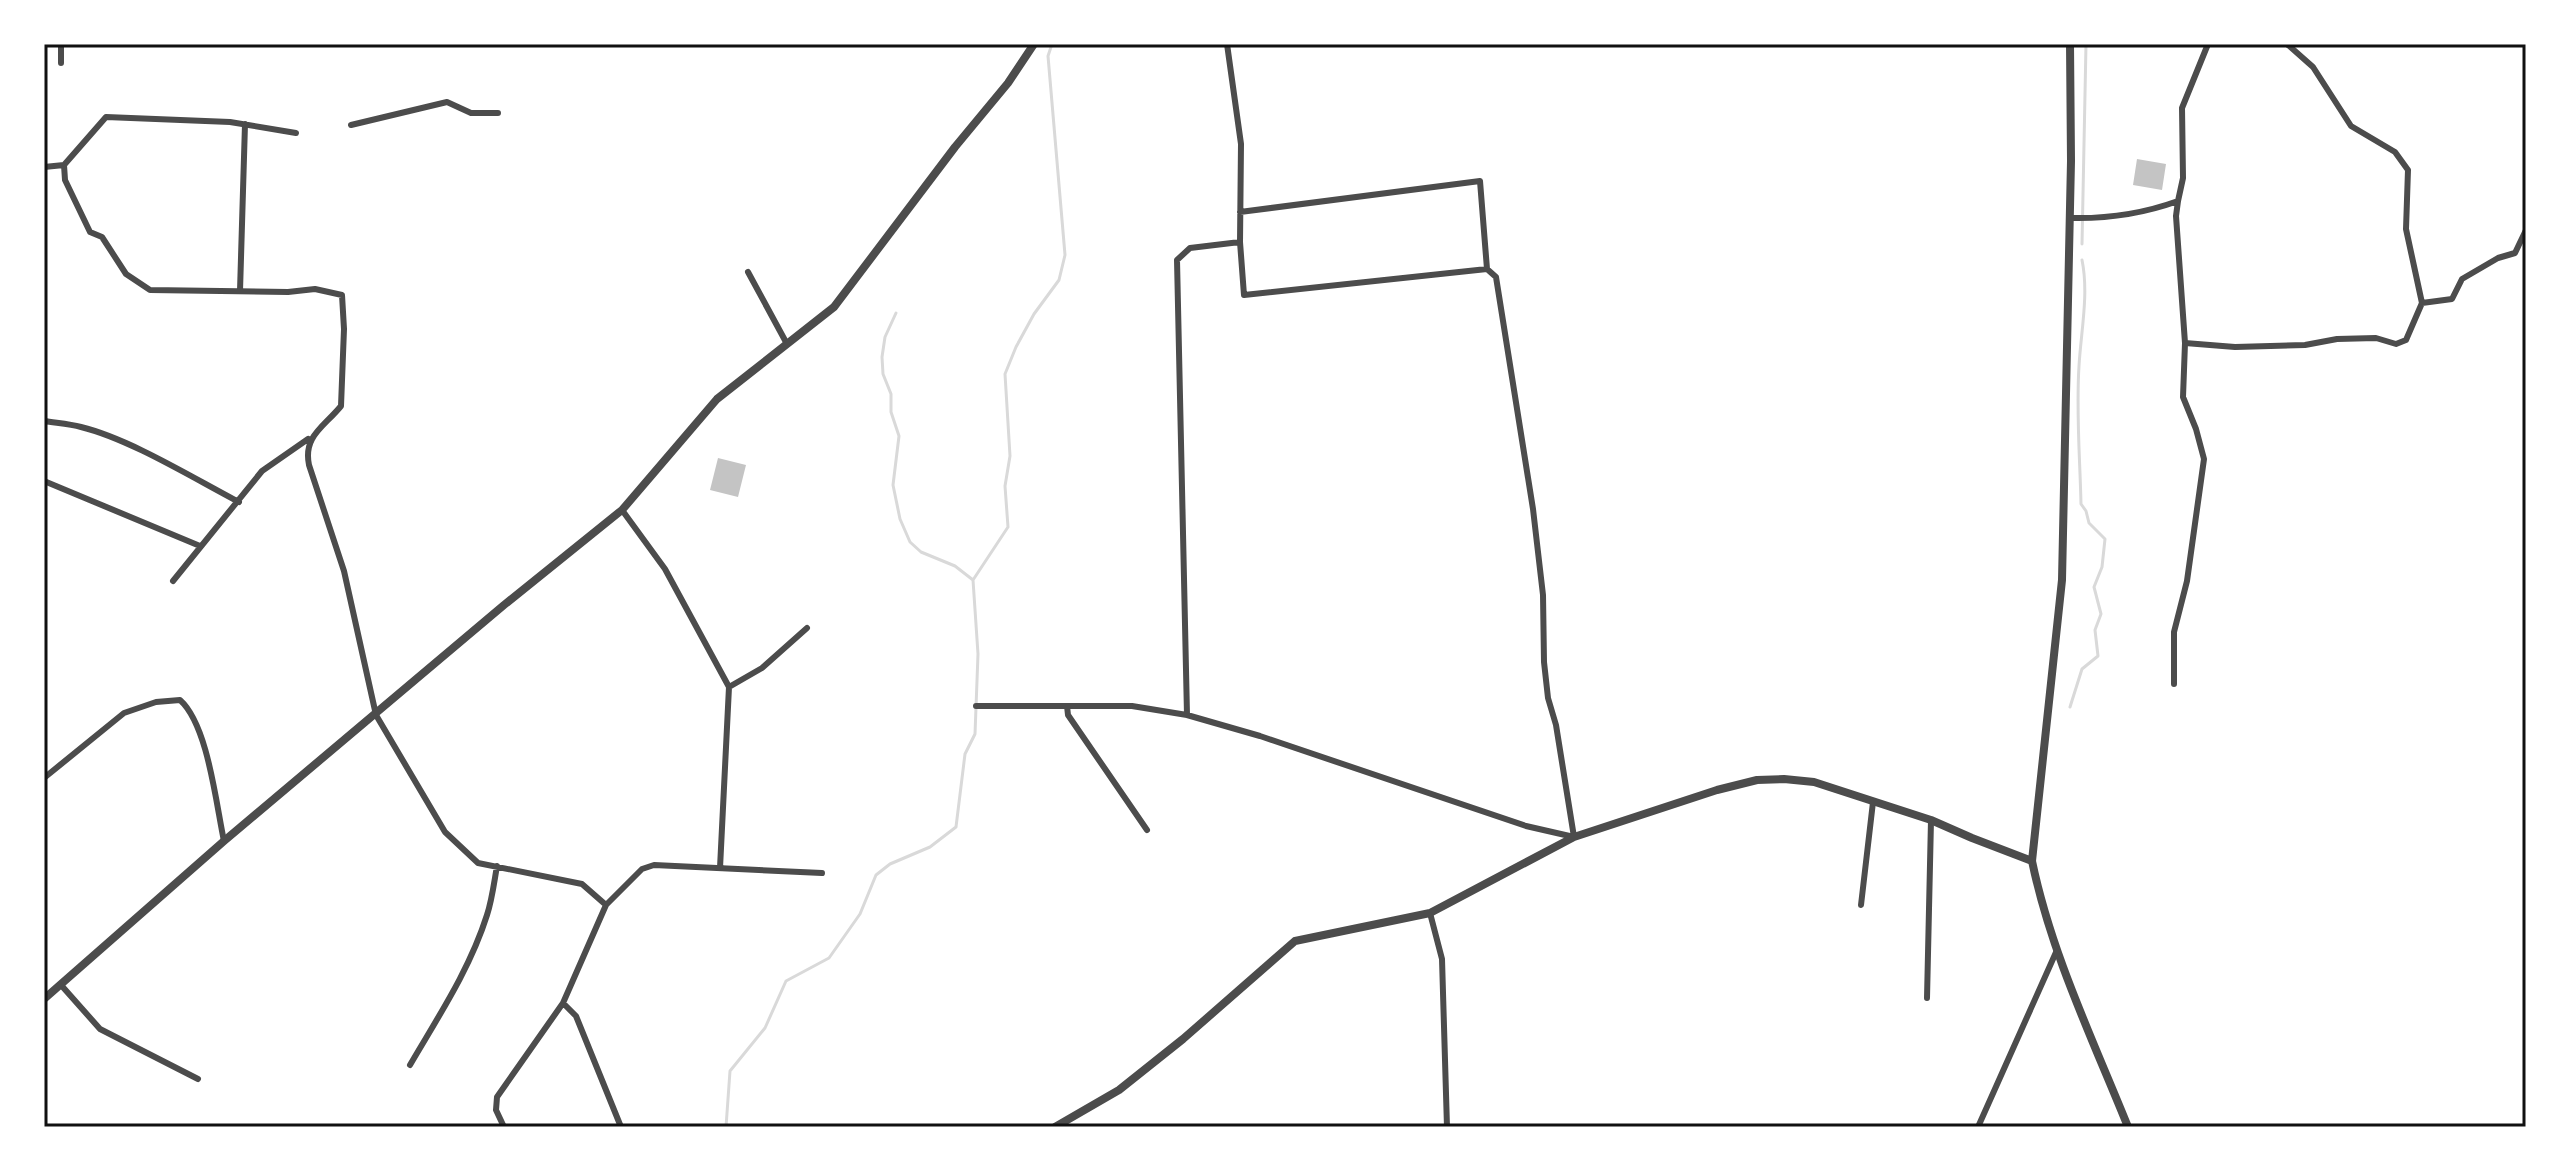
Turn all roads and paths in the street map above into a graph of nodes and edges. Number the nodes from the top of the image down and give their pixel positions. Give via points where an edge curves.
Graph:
1 (61, 44) edge
2 (1034, 44) edge
3 (1227, 44) edge
4 (2070, 44) edge
5 (2208, 44) edge
6 (2287, 44) edge
7 (61, 63) dead end
8 (498, 113) dead end
9 (245, 124) junction
10 (351, 125) dead end
11 (296, 133) dead end
12 (64, 165) junction
13 (44, 167) edge
14 (2178, 201) junction
15 (1240, 212) junction
16 (2073, 218) junction
17 (2526, 230) edge
18 (1240, 242) junction
19 (1487, 269) junction
20 (748, 272) dead end
21 (240, 291) junction
22 (2422, 303) junction
23 (2185, 343) junction
24 (787, 344) junction
25 (44, 421) edge
26 (311, 437) junction
27 (44, 481) edge
28 (239, 502) junction
29 (622, 510) junction
30 (200, 546) junction
31 (173, 581) dead end
32 (807, 628) dead end
33 (2174, 684) dead end
34 (729, 687) junction
35 (976, 706) dead end
36 (1067, 706) junction
37 (376, 715) junction
38 (1187, 715) junction
39 (44, 778) edge
40 (1873, 802) junction
41 (1931, 820) junction
42 (1147, 830) dead end
43 (1574, 837) junction
44 (224, 841) junction
45 (2032, 861) junction
46 (497, 866) junction
47 (720, 868) junction
48 (822, 873) dead end
49 (606, 905) junction
50 (1861, 905) dead end
51 (1430, 913) junction
52 (2057, 950) junction
53 (61, 985) junction
54 (1927, 998) dead end
55 (44, 999) edge
56 (563, 1003) junction
57 (410, 1065) dead end
58 (198, 1079) dead end
59 (1981, 1126) edge
60 (504, 1127) edge
61 (621, 1127) edge
62 (1055, 1127) edge
63 (1447, 1127) edge
64 (2128, 1127) edge

1 - 7 street
2 - 24 street via 834,307
3 - 15 street via 1241,144
4 - 16 street
5 - 14 street via 2182,108 2183,178
6 - 22 street via 2313,67 2351,126 2395,152 2408,170 2406,229
8 - 10 street via 471,113 447,102
9 - 11 street
9 - 12 street via 106,117
9 - 21 street
12 - 13 street
12 - 21 street via 65,180 90,232 102,237 126,274 150,290
14 - 16 street via 2146,212
14 - 23 street
15 - 18 street
15 - 19 street via 1480,181
16 - 45 street via 2062,580
17 - 22 street via 2515,253 2462,279 2452,299
18 - 19 street via 1244,295
18 - 38 street via 1190,248 1177,260
19 - 43 street via 1496,277 1533,509 1548,698
20 - 24 street
21 - 26 street via 315,289 342,295 341,406
22 - 23 street via 2406,340 2396,344 2376,338 2305,345
23 - 33 street via 2183,397 2204,459 2187,581 2174,632
24 - 29 street via 717,399
25 - 28 street via 117,440
26 - 28 street via 262,471
26 - 37 street via 306,448 309,465 344,571
27 - 30 street
28 - 30 street
29 - 34 street via 665,569
29 - 37 street
30 - 31 street
32 - 34 street via 762,668
34 - 47 street
35 - 36 street
36 - 38 street via 1132,706
36 - 42 street via 1068,715
37 - 44 street
37 - 46 street via 445,832 478,863
38 - 43 street
39 - 44 street via 124,713 180,700 200,729
40 - 41 street
40 - 43 street via 1814,782 1757,780
40 - 50 street
41 - 45 street
41 - 54 street
43 - 51 street
44 - 53 street
45 - 52 street
46 - 49 street via 582,884
46 - 57 street via 481,934
47 - 48 street
47 - 49 street via 654,865 642,869
49 - 56 street
51 - 62 street via 1295,941 1119,1090
51 - 63 street via 1442,959
52 - 59 street
52 - 64 street
53 - 55 street
53 - 58 street via 100,1029
56 - 60 street via 497,1097
56 - 61 street via 576,1016

